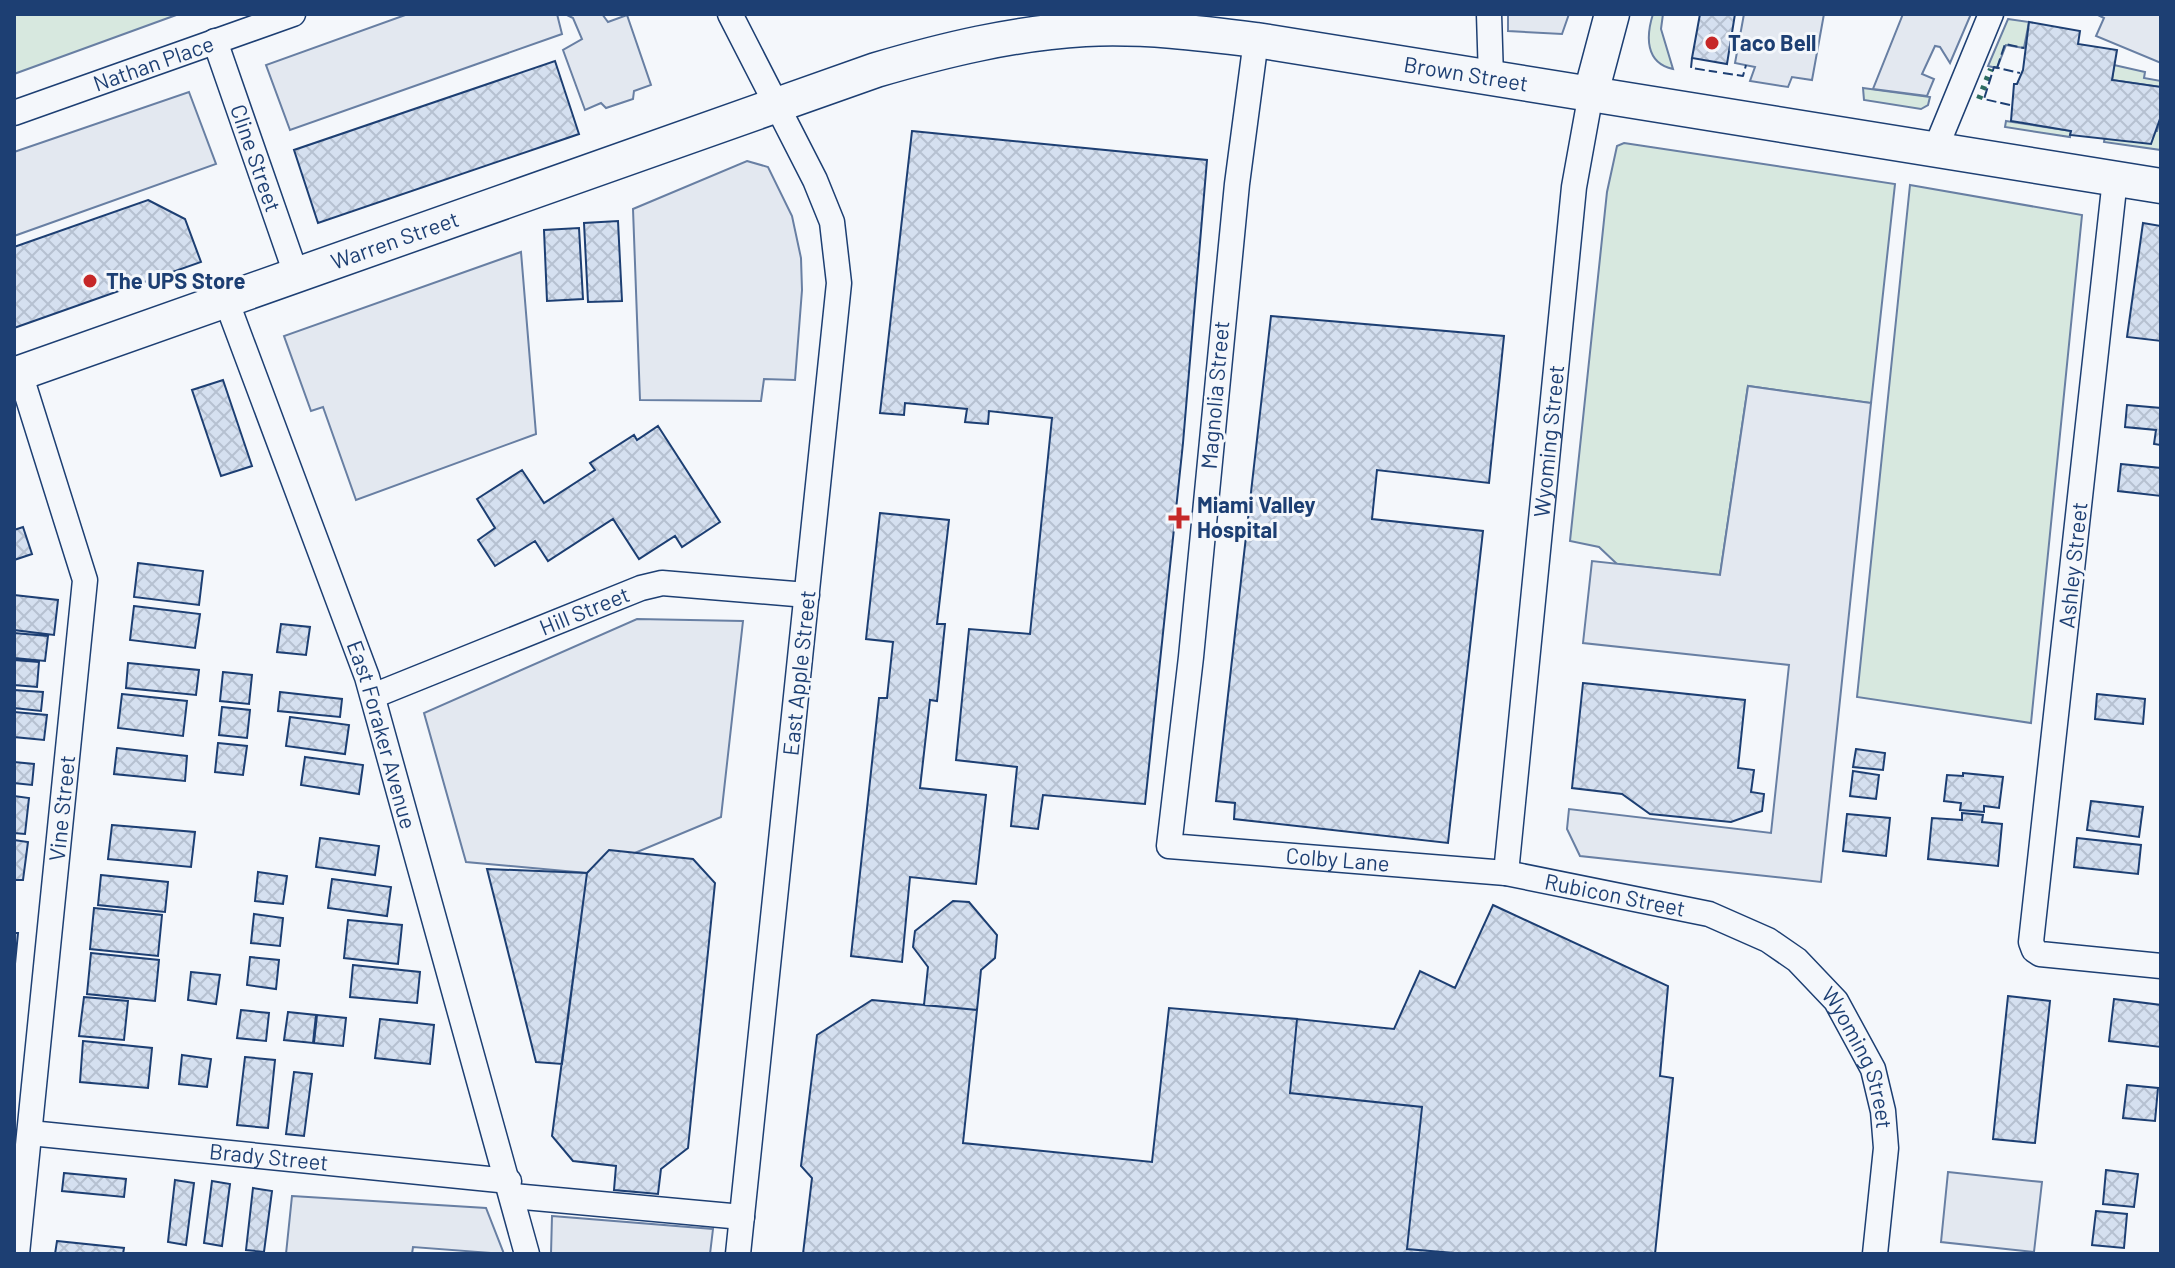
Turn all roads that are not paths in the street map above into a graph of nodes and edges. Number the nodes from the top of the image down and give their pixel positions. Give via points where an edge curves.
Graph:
1 (293, 14) edge
2 (730, 14) edge
3 (1489, 14) edge
4 (1612, 14) edge
5 (1991, 14) edge
6 (1036, 24) edge
7 (1256, 40) junction
8 (215, 41) junction
9 (1491, 78) junction
10 (1591, 93) junction
11 (775, 105) junction
12 (14, 113) edge
13 (1935, 150) junction
14 (2115, 179) junction
15 (2161, 186) edge
16 (296, 274) junction
17 (226, 300) junction
18 (17, 374) edge
19 (807, 595) junction
20 (373, 696) junction
21 (1169, 846) joint
22 (1506, 873) junction
23 (1724, 919) joint
24 (2161, 966) edge
25 (30, 1133) junction
26 (511, 1188) junction
27 (742, 1217) junction
28 (17, 1254) edge
29 (527, 1254) edge
30 (738, 1254) edge
31 (1875, 1254) edge

1 - 8 street, Nathan Place
2 - 11 street, East Apple Street
3 - 9 street
4 - 10 street, Wyoming Street
5 - 13 street
6 - 7 street, Brown Street
6 - 11 street, Brown Street
7 - 9 street, Brown Street
7 - 21 street, Magnolia Street
8 - 12 street, Nathan Place
8 - 16 street, Cline Street
9 - 10 street, Brown Street
10 - 13 street, Brown Street
10 - 22 street, Wyoming Street via 1574,187
11 - 16 street, Warren Street
11 - 19 street, East Apple Street via 832,222 839,283
13 - 14 street, Brown Street
14 - 15 street, Brown Street
14 - 24 street, Ashley Street via 2032,931 2034,950 2050,955
16 - 17 street, Warren Street
17 - 18 street, Warren Street
17 - 20 street, East Foraker Avenue
18 - 25 street, Vine Street via 85,580
19 - 20 street, Hill Street via 662,583
19 - 27 street, East Apple Street
20 - 26 street, East Foraker Avenue
21 - 22 street, Colby Lane
22 - 23 street, Rubicon Street
23 - 31 street, Wyoming Street via 1787,951 1814,976 1836,1001 1873,1069 1886,1148
25 - 26 street, Brady Street
25 - 28 street, Vine Street
26 - 27 street, Brady Street
26 - 29 street, East Foraker Avenue
27 - 30 street, East Apple Street

